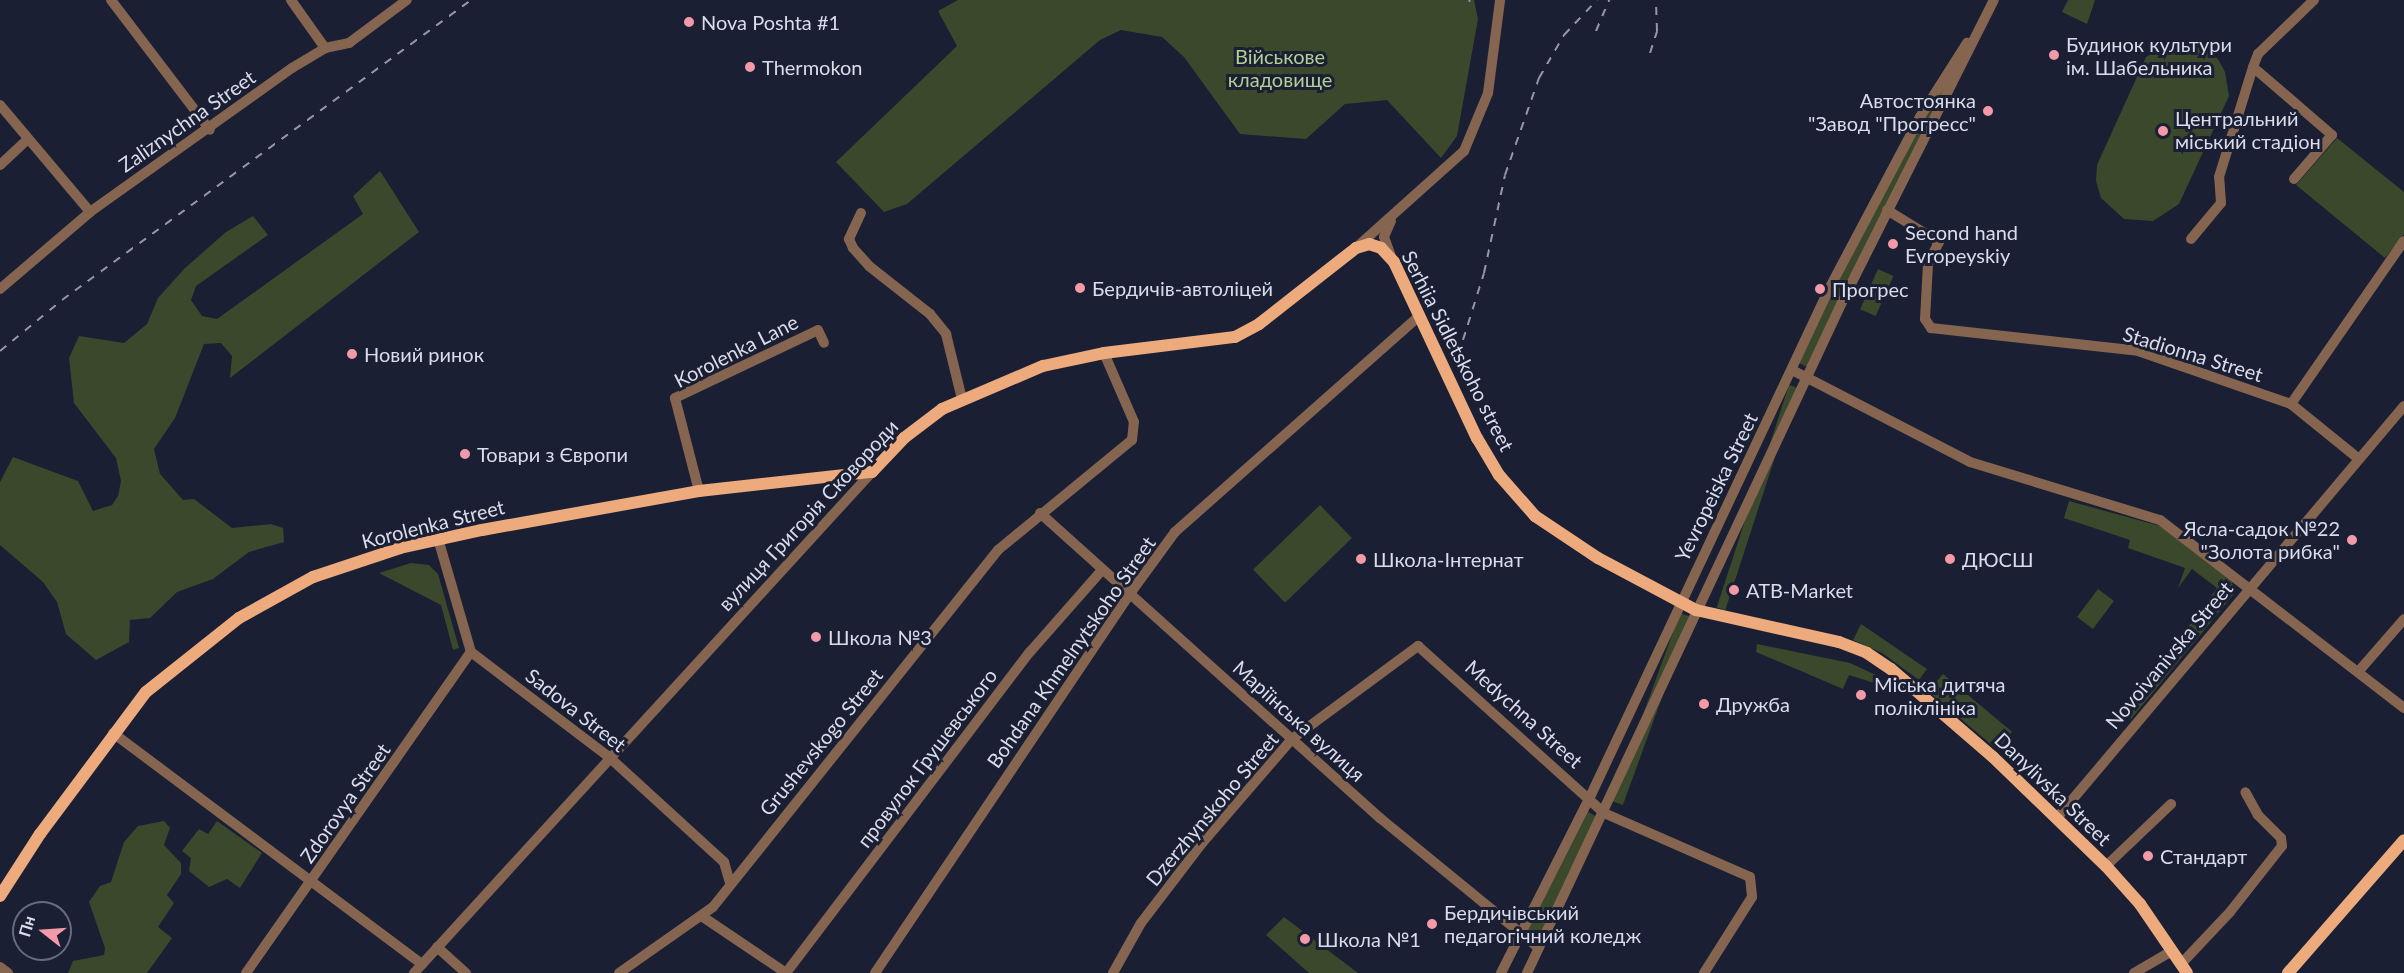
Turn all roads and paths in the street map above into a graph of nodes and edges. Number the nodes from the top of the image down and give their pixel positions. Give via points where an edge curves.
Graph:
1 (111, 0) edge
2 (291, 0) edge
3 (407, 0) edge
4 (1500, 0) edge
5 (1994, 0) edge
6 (2314, 0) edge
7 (1980, 26) junction
8 (325, 48) junction
9 (2253, 67) junction
10 (0, 105) edge
11 (210, 130) junction
12 (28, 139) junction
13 (0, 165) edge
14 (2294, 179) dead end
15 (1887, 210) junction
16 (90, 212) junction
17 (861, 213) dead end
18 (1393, 217) junction
19 (2190, 239) dead end
20 (2404, 241) edge
21 (1356, 248) junction
22 (1394, 262) junction
23 (0, 289) edge
24 (1419, 316) junction
25 (824, 343) dead end
26 (1104, 353) junction
27 (1791, 370) junction
28 (1806, 378) junction
29 (962, 399) junction
30 (2291, 404) junction
31 (2404, 406) edge
32 (2359, 459) junction
33 (872, 472) junction
34 (699, 491) junction
35 (1040, 513) junction
36 (439, 542) junction
37 (1102, 570) junction
38 (2249, 587) junction
39 (1129, 595) junction
40 (1680, 603) junction
41 (1696, 610) junction
42 (2404, 619) edge
43 (1418, 646) joint
44 (471, 652) junction
45 (2358, 672) junction
46 (2404, 708) edge
47 (113, 733) junction
48 (1292, 739) junction
49 (609, 757) junction
50 (2245, 792) dead end
51 (1590, 797) junction
52 (2171, 804) dead end
53 (1604, 813) junction
54 (2056, 819) junction
55 (2404, 840) edge
56 (2106, 866) junction
57 (312, 881) junction
58 (730, 883) junction
59 (0, 896) edge
60 (703, 917) junction
61 (1522, 934) junction
62 (437, 947) junction
63 (1539, 948) junction
64 (2172, 951) junction
65 (422, 964) junction
66 (0, 967) edge
67 (2184, 969) edge
68 (8, 973) edge
69 (246, 973) edge
70 (414, 973) edge
71 (466, 973) edge
72 (619, 973) edge
73 (786, 973) edge
74 (875, 973) edge
75 (1113, 973) edge
76 (1501, 973) edge
77 (1527, 973) edge
78 (1704, 973) edge
79 (2134, 973) edge
80 (2288, 973) edge

1 - 11 street
2 - 8 street
3 - 8 street, Zaliznychna Street via 349,44
4 - 18 street, вулиця Григорія Сковороди via 1488,93 1472,137 1449,168
5 - 7 street, Yevropeiska Street
6 - 9 street via 2258,54
7 - 15 street, Yevropeiska Street
7 - 27 street, Yevropeiska Street via 1949,66 1920,117
8 - 11 street, Zaliznychna Street
9 - 14 street via 2332,135
9 - 19 street via 2219,177 2221,203
10 - 12 street
11 - 16 street, Zaliznychna Street
12 - 13 street
12 - 16 street
15 - 28 street, Yevropeiska Street
15 - 30 street, Stadionna Street via 1939,242 1928,264 1925,320 1931,328 2138,351
16 - 23 street, Zaliznychna Street
17 - 29 street via 849,239 853,248 869,266 930,314 946,334
18 - 21 street, вулиця Григорія Сковороди
18 - 22 street via 1384,237
20 - 30 street
21 - 22 main road, Serhiia Sidletskoho street via 1377,245
21 - 26 main road, вулиця Григорія Сковороди via 1259,324 1235,337
22 - 24 main road, Serhiia Sidletskoho street
24 - 39 street, Bohdana Khmelnytskoho Street via 1175,532
24 - 40 main road, Serhiia Sidletskoho street via 1477,438 1516,496 1565,538
25 - 34 street, Korolenka Lane via 818,330 675,398
26 - 29 main road, вулиця Григорія Сковороди via 1043,366
26 - 35 street, Grushevskogo Street via 1134,422 1132,441
27 - 28 street
27 - 40 street, Yevropeiska Street
28 - 38 street via 1970,462 2160,520
28 - 41 street, Yevropeiska Street
29 - 33 main road, вулиця Григорія Сковороди via 904,438
30 - 32 street
31 - 32 street, Novoivanivska Street
32 - 38 street, Novoivanivska Street
33 - 34 main road, Korolenka Street
33 - 49 street, вулиця Григорія Сковороди
34 - 36 main road, Korolenka Street via 482,530
35 - 37 street, Маріїнська вулиця
35 - 58 street, Grushevskogo Street via 998,550
36 - 44 street
36 - 47 main road, Korolenka Street via 400,548 313,577 267,600 146,692
37 - 39 street, Маріїнська вулиця
37 - 73 street, провулок Грушевського via 1030,652
38 - 45 street
38 - 54 street, Novoivanivska Street
39 - 48 street, Маріїнська вулиця
39 - 74 street, Bohdana Khmelnytskoho Street
40 - 41 main road, Serhiia Sidletskoho street
40 - 51 street, Yevropeiska Street
41 - 53 street, Yevropeiska Street
41 - 54 main road, Danylivska Street via 1868,652 1993,757
42 - 45 street
43 - 48 street, Dzerzhynskoho Street
43 - 51 street, Medychna Street
44 - 49 street, Sadova Street
44 - 57 street, Zdorovya Street
45 - 46 street
47 - 57 street
47 - 59 main road, Korolenka Street
48 - 61 street, Маріїнська вулиця
48 - 75 street, Dzerzhynskoho Street via 1203,842 1141,923
49 - 58 street, Sadova Street via 724,862
49 - 62 street, вулиця Григорія Сковороди
50 - 67 street via 2258,815 2281,838 2282,846
51 - 53 street, Medychna Street
51 - 61 street, Yevropeiska Street
52 - 56 street
53 - 63 street, Yevropeiska Street
53 - 78 street via 1750,878 1752,897
54 - 56 main road, Danylivska Street
55 - 80 main road
56 - 64 main road, Danylivska Street via 2140,904
57 - 65 street
57 - 69 street, Zdorovya Street
58 - 60 street, Grushevskogo Street
60 - 72 street, Grushevskogo Street
60 - 73 street
61 - 63 street, Маріїнська вулиця
61 - 76 street, Yevropeiska Street
62 - 65 street, вулиця Григорія Сковороди
62 - 71 street
63 - 77 street, Yevropeiska Street
64 - 67 main road, Danylivska Street
64 - 79 street
65 - 70 street, вулиця Григорія Сковороди
66 - 68 street

